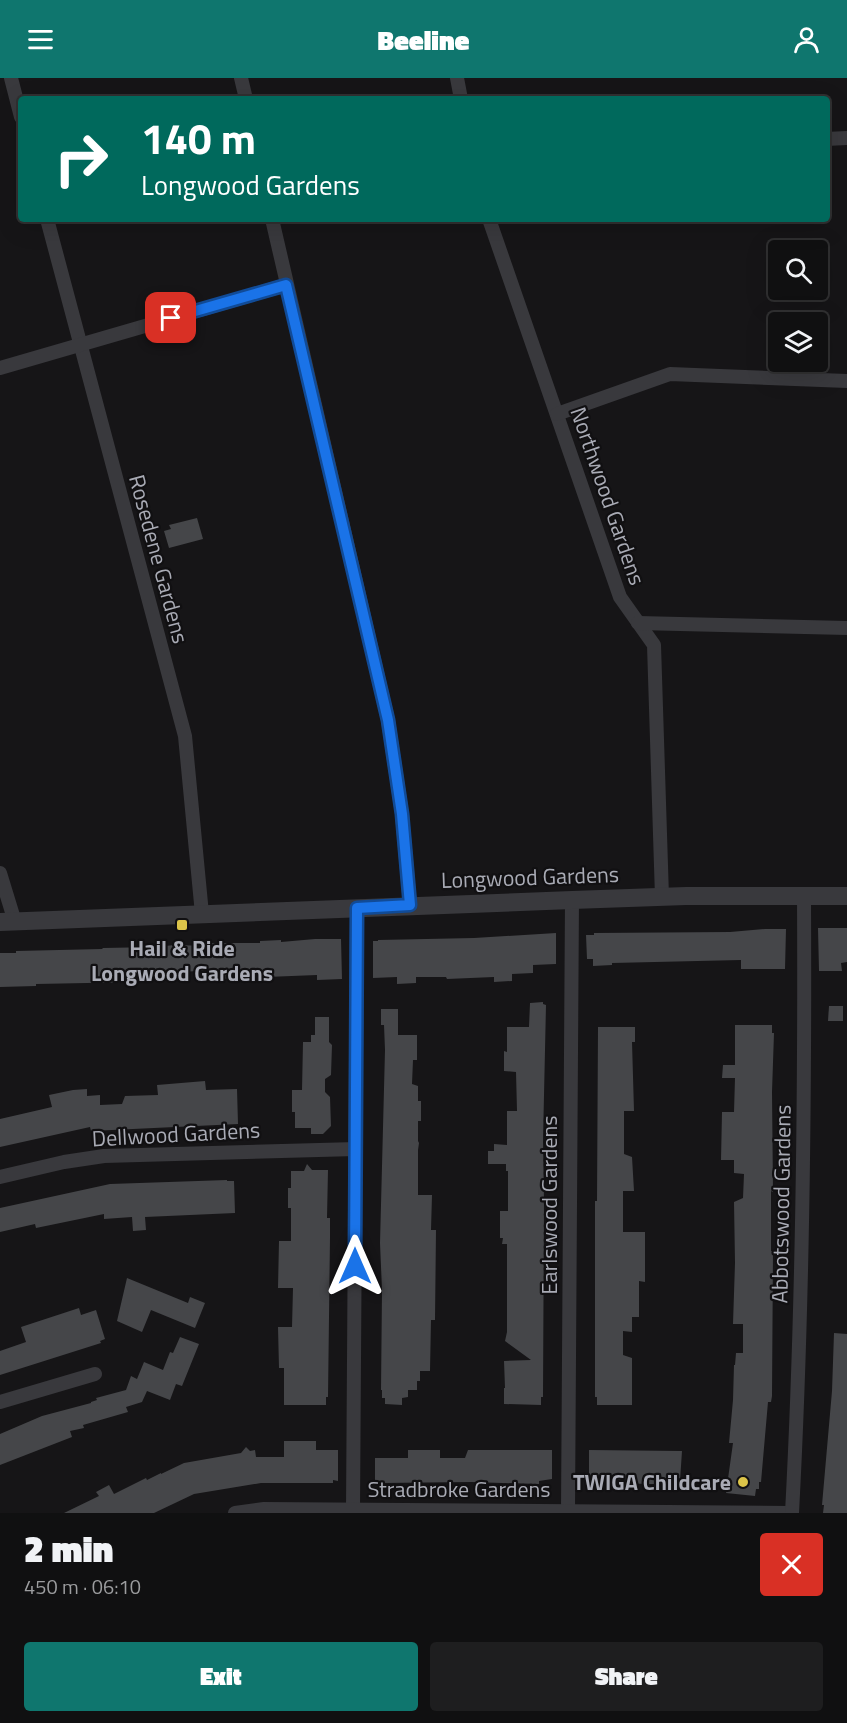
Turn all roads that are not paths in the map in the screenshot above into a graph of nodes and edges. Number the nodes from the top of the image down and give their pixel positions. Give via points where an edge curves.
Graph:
1 (11, 78) edge
2 (242, 78) edge
3 (457, 78) edge
4 (245, 96) edge
5 (460, 96) edge
6 (18, 105) edge
7 (847, 138) edge
8 (830, 139) edge
9 (48, 222) edge
10 (273, 222) edge
11 (490, 222) edge
12 (286, 285) junction
13 (80, 345) junction
14 (0, 368) edge
15 (847, 381) edge
16 (557, 414) junction
17 (638, 623) junction
18 (847, 628) edge
19 (0, 873) edge
20 (798, 896) junction
21 (847, 896) edge
22 (662, 897) junction
23 (572, 900) junction
24 (410, 905) junction
25 (357, 908) junction
26 (202, 914) junction
27 (7, 922) edge
28 (356, 1149) junction
29 (0, 1177) edge
30 (95, 1374) dead end
31 (0, 1402) edge
32 (353, 1510) junction
33 (568, 1510) junction
34 (235, 1513) edge
35 (791, 1513) edge

1 - 6 street
2 - 4 street
3 - 5 street
7 - 8 street
9 - 13 street, Rosedene Gardens
10 - 12 street
11 - 16 street, Northwood Gardens
12 - 13 street
12 - 24 street via 388,720
13 - 14 street
13 - 26 street, Rosedene Gardens via 185,736
15 - 16 street via 670,374
16 - 17 street, Northwood Gardens via 620,597
17 - 18 street
17 - 22 street, Northwood Gardens via 654,645
19 - 27 street
20 - 21 street, Longwood Gardens
20 - 22 street, Longwood Gardens
20 - 35 street, Abbotswood Gardens via 803,1214
22 - 23 street, Longwood Gardens
23 - 24 street, Longwood Gardens
23 - 33 street, Earlswood Gardens
24 - 25 street, Longwood Gardens
25 - 26 street, Longwood Gardens
25 - 28 street
26 - 27 street, Longwood Gardens
28 - 29 street, Dellwood Gardens via 104,1156
28 - 32 street
30 - 31 street
32 - 33 street, Stradbroke Gardens
32 - 34 street, Stradbroke Gardens via 264,1509
33 - 35 street, Stradbroke Gardens

